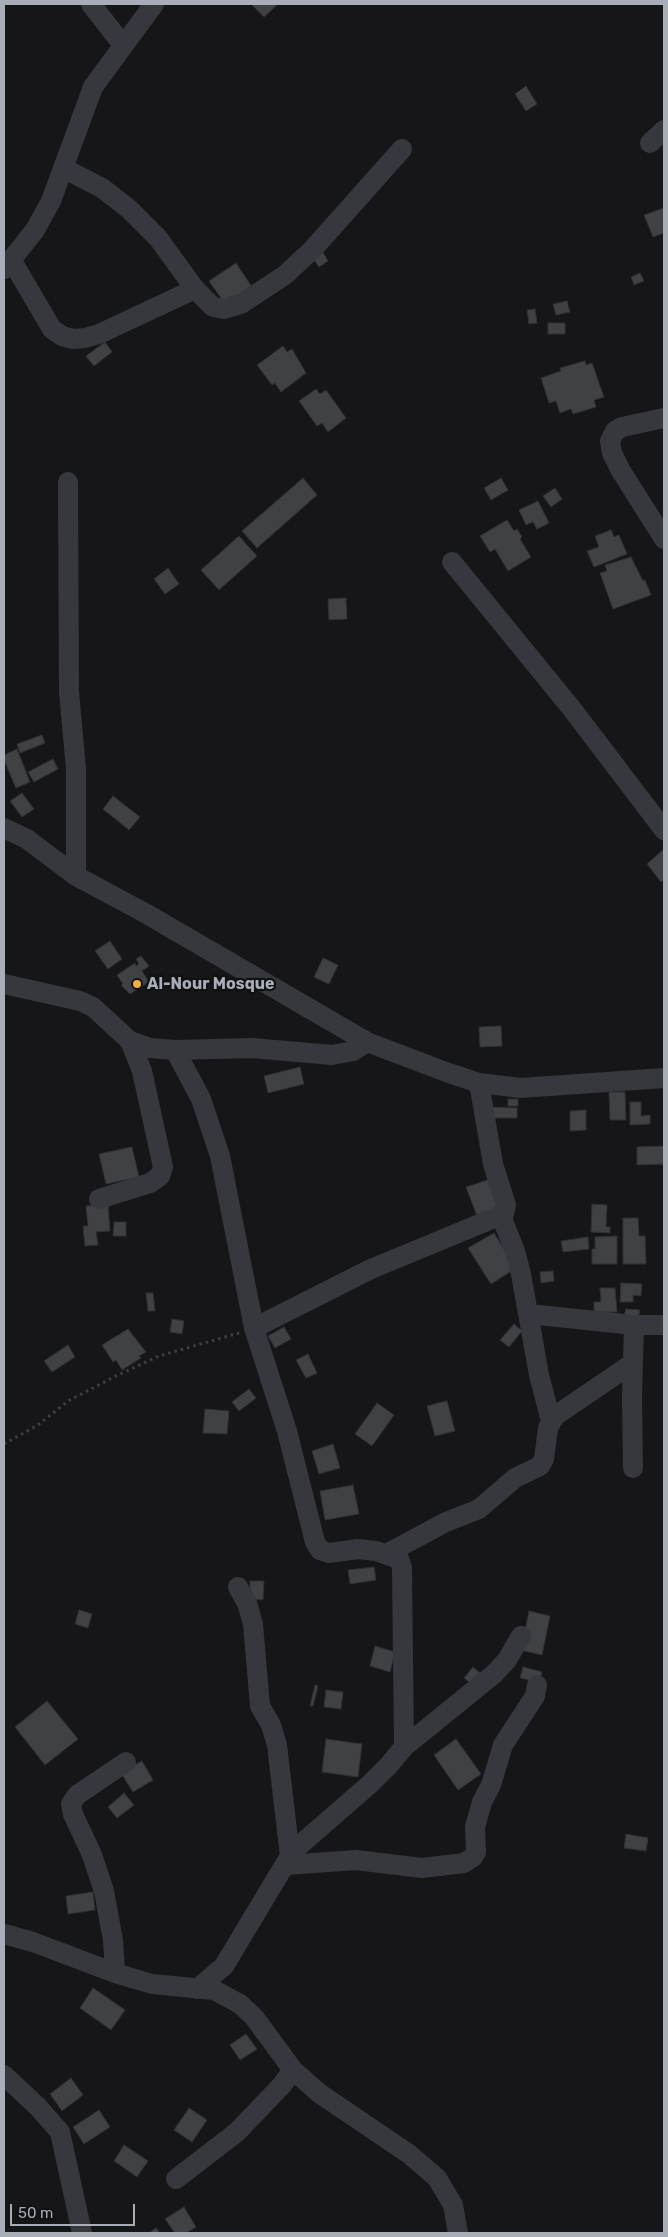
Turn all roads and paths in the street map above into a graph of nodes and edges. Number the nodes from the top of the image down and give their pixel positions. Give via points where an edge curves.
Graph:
1 (91, 4) edge
2 (154, 4) edge
3 (123, 45) junction
4 (402, 149) dead end
5 (63, 168) junction
6 (8, 265) edge
7 (194, 289) junction
8 (664, 418) edge
9 (68, 482) dead end
10 (664, 539) edge
11 (452, 562) dead end
12 (4, 828) edge
13 (664, 830) edge
14 (76, 876) junction
15 (4, 984) edge
16 (130, 1041) junction
17 (367, 1042) junction
18 (175, 1050) junction
19 (664, 1078) edge
20 (479, 1083) junction
21 (99, 1199) dead end
22 (501, 1216) junction
23 (529, 1314) junction
24 (634, 1325) junction
25 (664, 1325) edge
26 (254, 1328) junction
27 (633, 1362) junction
28 (551, 1421) junction
29 (4, 1444) edge
30 (633, 1468) dead end
31 (388, 1553) junction
32 (238, 1587) dead end
33 (521, 1636) dead end
34 (537, 1685) dead end
35 (404, 1747) junction
36 (126, 1762) dead end
37 (288, 1860) junction
38 (4, 1934) edge
39 (115, 1973) junction
40 (196, 1989) junction
41 (293, 2070) junction
42 (4, 2075) edge
43 (176, 2179) dead end
44 (82, 2233) edge
45 (458, 2233) edge

1 - 3 street
2 - 3 street
3 - 5 street via 92,86
4 - 7 street via 312,250 260,293 224,309 213,307
5 - 6 street via 51,201 35,230
5 - 7 street via 102,188 130,209 158,238
6 - 7 street via 48,323 62,336 73,339 99,334
8 - 10 street via 622,427 615,431 610,441 621,471
9 - 14 street via 68,654 76,770
11 - 13 street via 584,723
12 - 14 street via 27,839
14 - 17 street via 171,927
15 - 16 street via 80,1001 93,1008
16 - 18 street via 150,1048
16 - 21 street via 142,1071 163,1167 160,1176 150,1183
17 - 18 street via 353,1051 332,1056 252,1048
17 - 20 street
18 - 26 street via 201,1099 220,1156
19 - 20 street via 521,1088
20 - 22 street via 493,1164 506,1205 506,1212
22 - 23 street via 515,1251
22 - 26 street via 371,1268
23 - 24 street
23 - 28 street
24 - 25 street
24 - 27 street
26 - 29 path via 159,1356 68,1401 38,1425
26 - 31 street via 287,1431 315,1542 329,1554 358,1549
27 - 28 street
27 - 30 street
28 - 31 street via 540,1466 515,1478 479,1509
31 - 35 street via 399,1559 402,1568
32 - 37 street via 254,1624 260,1706 278,1745
33 - 35 street via 494,1674
34 - 37 street via 535,1696 503,1745 475,1827 476,1852 464,1863 422,1868 377,1862
35 - 37 street via 389,1766
36 - 39 street via 77,1795 71,1804 72,1814 104,1891
37 - 40 street via 224,1966
38 - 39 street
39 - 40 street via 152,1984
40 - 41 street via 214,1990 240,2004
41 - 43 street via 237,2132
41 - 45 street via 319,2093 409,2154 437,2178 453,2205
42 - 44 street via 60,2132

